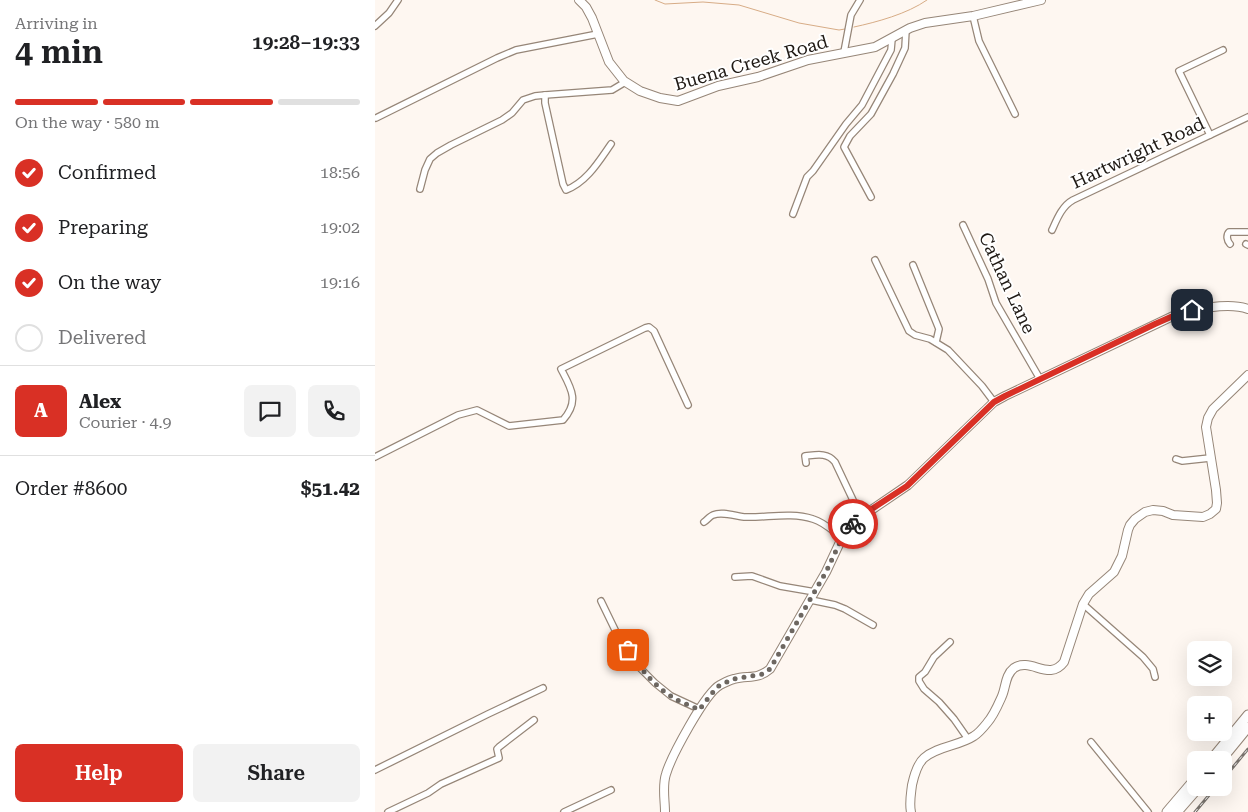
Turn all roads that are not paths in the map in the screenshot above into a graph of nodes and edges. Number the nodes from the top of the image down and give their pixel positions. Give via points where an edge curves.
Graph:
1 (398, 0) edge
2 (579, 0) edge
3 (860, 0) edge
4 (1041, 0) edge
5 (1013, 3) edge
6 (973, 16) junction
7 (375, 26) edge
8 (906, 30) junction
9 (598, 34) junction
10 (891, 39) junction
11 (1223, 50) dead end
12 (844, 52) junction
13 (624, 81) junction
14 (545, 95) junction
15 (1015, 114) dead end
16 (1248, 117) edge
17 (376, 118) dead end
18 (1210, 136) junction
19 (611, 144) dead end
20 (420, 189) dead end
21 (871, 197) dead end
22 (793, 214) dead end
23 (963, 225) dead end
24 (1053, 230) dead end
25 (1248, 232) edge
26 (1230, 244) dead end
27 (875, 260) dead end
28 (913, 266) dead end
29 (1248, 309) edge
30 (936, 342) junction
31 (1248, 375) edge
32 (1040, 379) junction
33 (994, 402) junction
34 (688, 406) dead end
35 (375, 457) edge
36 (1210, 458) junction
37 (1176, 459) dead end
38 (806, 463) dead end
39 (861, 516) junction
40 (704, 522) dead end
41 (842, 538) junction
42 (735, 577) dead end
43 (813, 596) junction
44 (601, 601) dead end
45 (1083, 604) junction
46 (873, 625) dead end
47 (950, 642) dead end
48 (1155, 677) dead end
49 (543, 688) dead end
50 (699, 710) junction
51 (1248, 715) edge
52 (534, 720) dead end
53 (1248, 727) edge
54 (968, 739) junction
55 (1091, 742) dead end
56 (1218, 751) edge
57 (1228, 751) edge
58 (375, 770) edge
59 (1187, 789) edge
60 (611, 790) dead end
61 (1191, 796) edge
62 (388, 812) edge
63 (564, 812) edge
64 (665, 812) edge
65 (911, 812) edge
66 (1149, 812) edge
67 (1167, 812) edge
68 (1177, 812) edge

1 - 7 street
2 - 9 street, Buena Creek Road via 586,7
3 - 12 street via 851,15
4 - 5 street, Buena Creek Road
5 - 6 street, Buena Creek Road
6 - 8 street, Buena Creek Road via 925,23
6 - 15 street via 979,41
8 - 10 street, Buena Creek Road
8 - 21 street via 905,48 893,74 871,114 844,147
9 - 13 street, Buena Creek Road via 609,62
9 - 17 street via 517,50
10 - 12 street, Buena Creek Road via 867,50
10 - 22 street via 891,50 862,105 807,177
11 - 18 street via 1179,72
12 - 13 street, Buena Creek Road via 718,86 678,101 640,91
13 - 14 street via 612,90
14 - 19 street via 566,190 587,176
14 - 20 street via 523,100 502,120 437,153 427,165
16 - 18 street, Hartwright Road
18 - 24 street, Hartwright Road via 1068,203
23 - 32 street, Cathan Lane via 996,303
25 - 26 street via 1228,233
27 - 30 street via 909,331
28 - 30 street via 939,329
29 - 32 street via 1237,306 1182,313
30 - 33 street via 948,350
31 - 36 street via 1208,418
32 - 33 street
33 - 39 street via 907,486
34 - 35 street via 654,331 649,327 561,369 572,391 573,401 563,420 509,426 477,410 459,415
36 - 37 street
36 - 45 street via 1217,496 1216,509 1203,517 1153,510 1143,514 1130,525 1114,572 1089,594
38 - 39 street via 805,456 832,458
39 - 41 street
40 - 41 street via 713,515 722,514 800,516 826,525
41 - 43 street
42 - 43 street via 752,576
43 - 46 street
43 - 50 street via 770,669 717,687
44 - 50 street via 638,666 671,696
45 - 48 street via 1143,657
45 - 54 street via 1064,662 1050,671 1026,665 1014,668 989,720
47 - 54 street via 934,657 919,681
49 - 58 street
50 - 64 street via 666,772
51 - 56 main road
52 - 62 street via 497,749 499,758
53 - 57 main road
54 - 65 street via 924,758 913,782
55 - 66 street
59 - 67 main road
60 - 63 street
61 - 68 main road

